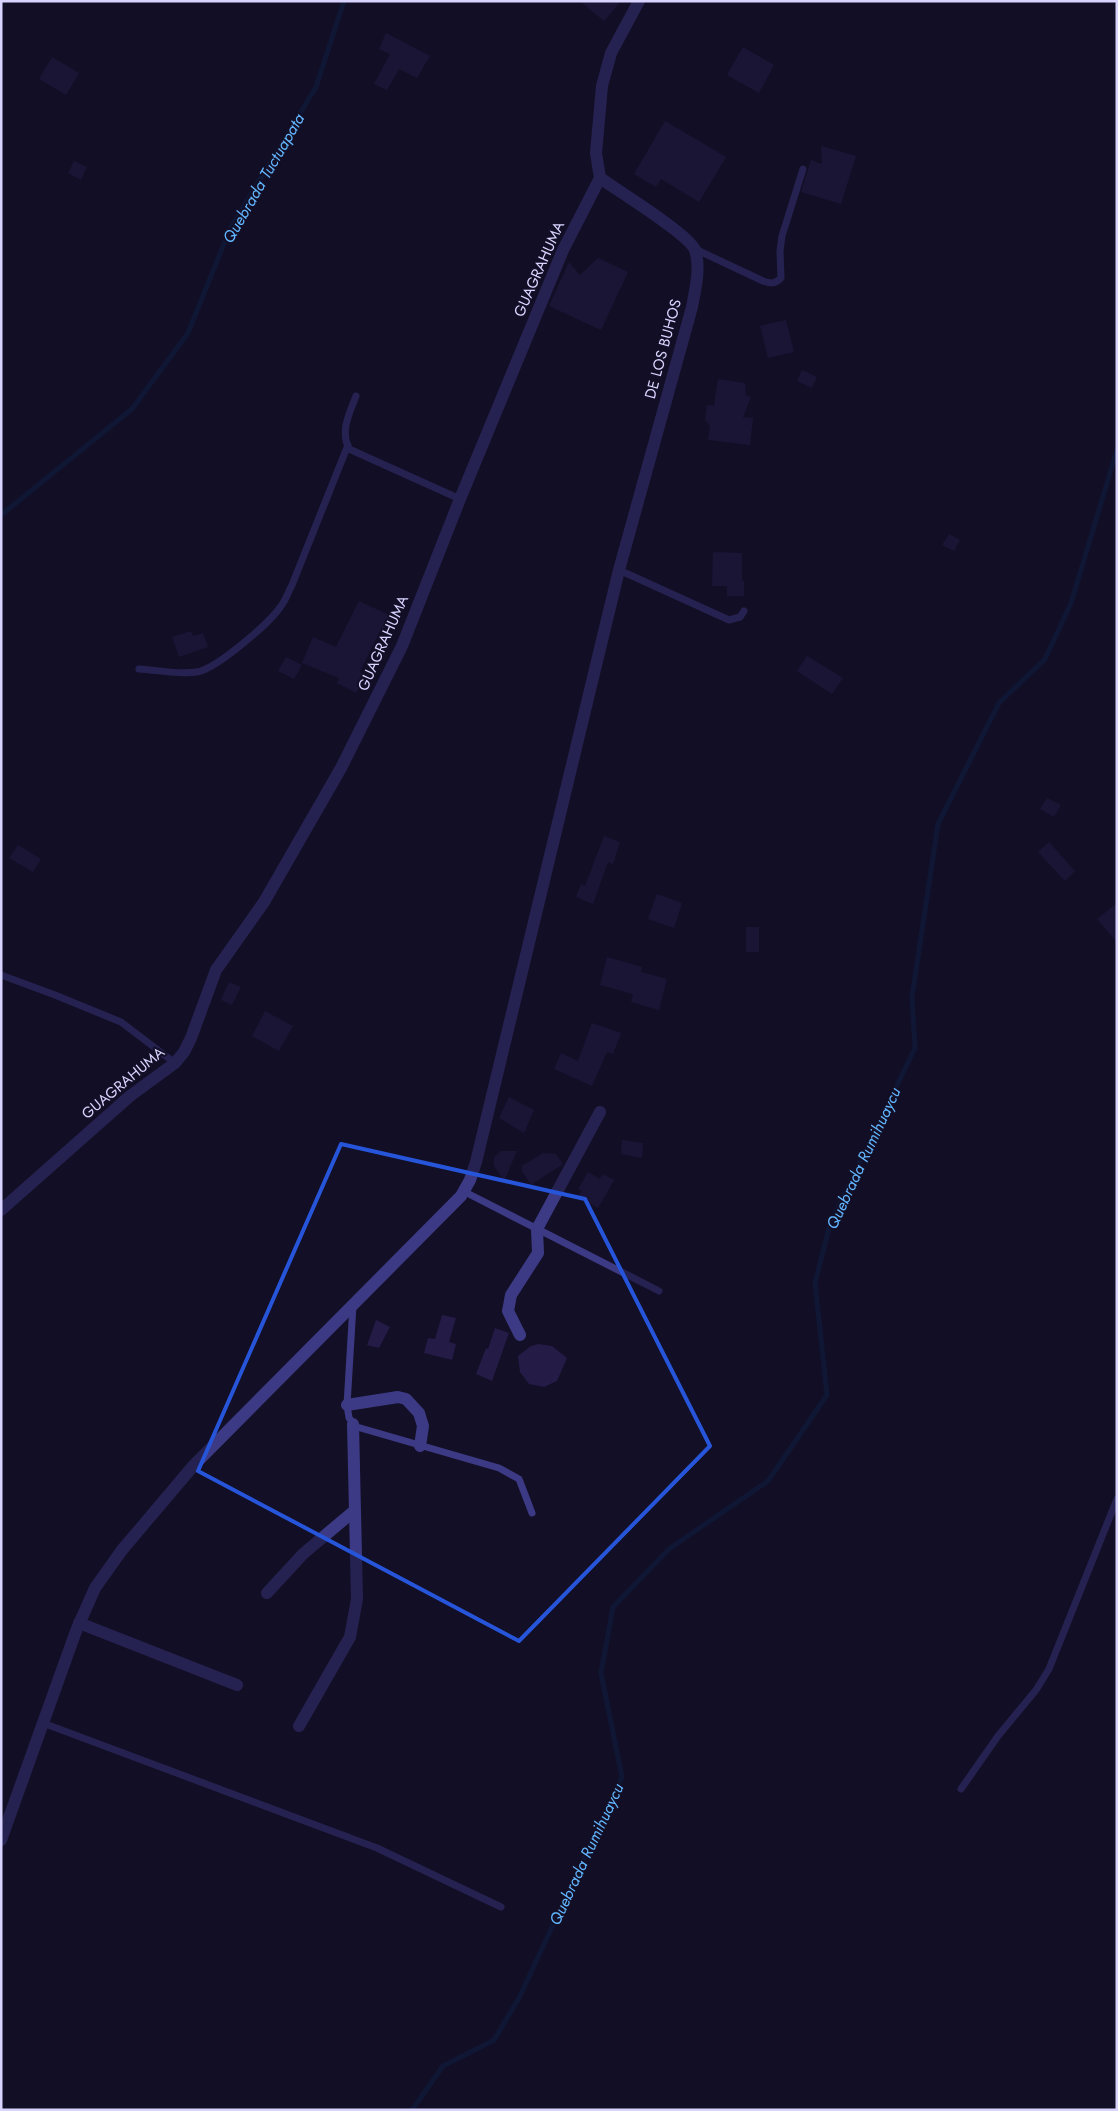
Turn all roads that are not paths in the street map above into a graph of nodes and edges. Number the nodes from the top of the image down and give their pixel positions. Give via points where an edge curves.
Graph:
1 (639, 1) edge
2 (803, 169) dead end
3 (600, 178) junction
4 (694, 249) junction
5 (356, 396) dead end
6 (348, 446) junction
7 (460, 499) junction
8 (619, 570) junction
9 (744, 611) dead end
10 (139, 669) dead end
11 (1, 975) edge
12 (175, 1063) junction
13 (600, 1112) dead end
14 (464, 1191) junction
15 (1, 1210) edge
16 (537, 1228) junction
17 (659, 1291) dead end
18 (353, 1305) junction
19 (520, 1335) dead end
20 (347, 1405) junction
21 (352, 1424) junction
22 (420, 1446) junction
23 (1117, 1499) edge
24 (354, 1511) junction
25 (532, 1513) dead end
26 (266, 1593) dead end
27 (80, 1623) junction
28 (237, 1685) dead end
29 (43, 1723) junction
30 (299, 1726) dead end
31 (961, 1789) dead end
32 (1, 1840) edge
33 (500, 1908) dead end

1 - 3 street via 611,53 602,86 596,153
2 - 4 lane via 782,236 781,278 777,282 763,281
3 - 4 street via 683,236
3 - 7 street, GUAGRAHUMA via 563,250
4 - 8 street, DE LOS BUHOS via 697,280 692,308
5 - 6 lane via 345,425 344,438
6 - 7 lane via 362,456
6 - 10 lane via 292,585 269,621 204,670 187,673
7 - 12 street, GUAGRAHUMA via 402,646 363,725 264,902 216,970 191,1038
8 - 9 lane via 730,620 740,617
8 - 14 street, DE LOS BUHOS via 476,1162
11 - 12 lane via 121,1022
12 - 15 street, GUAGRAHUMA via 130,1096
13 - 16 street
14 - 16 lane
14 - 18 street
16 - 17 lane
16 - 19 street via 538,1253 511,1295 508,1311
18 - 20 lane
18 - 27 street via 194,1465 94,1588
20 - 21 lane
20 - 22 street via 398,1397 406,1399 420,1412 423,1426
21 - 22 lane
21 - 24 street
22 - 25 lane via 499,1468 519,1479
23 - 31 lane via 1049,1669
24 - 26 street via 303,1554
24 - 30 street via 357,1599 350,1637
27 - 28 street
27 - 29 street
29 - 32 street
29 - 33 lane via 377,1848

